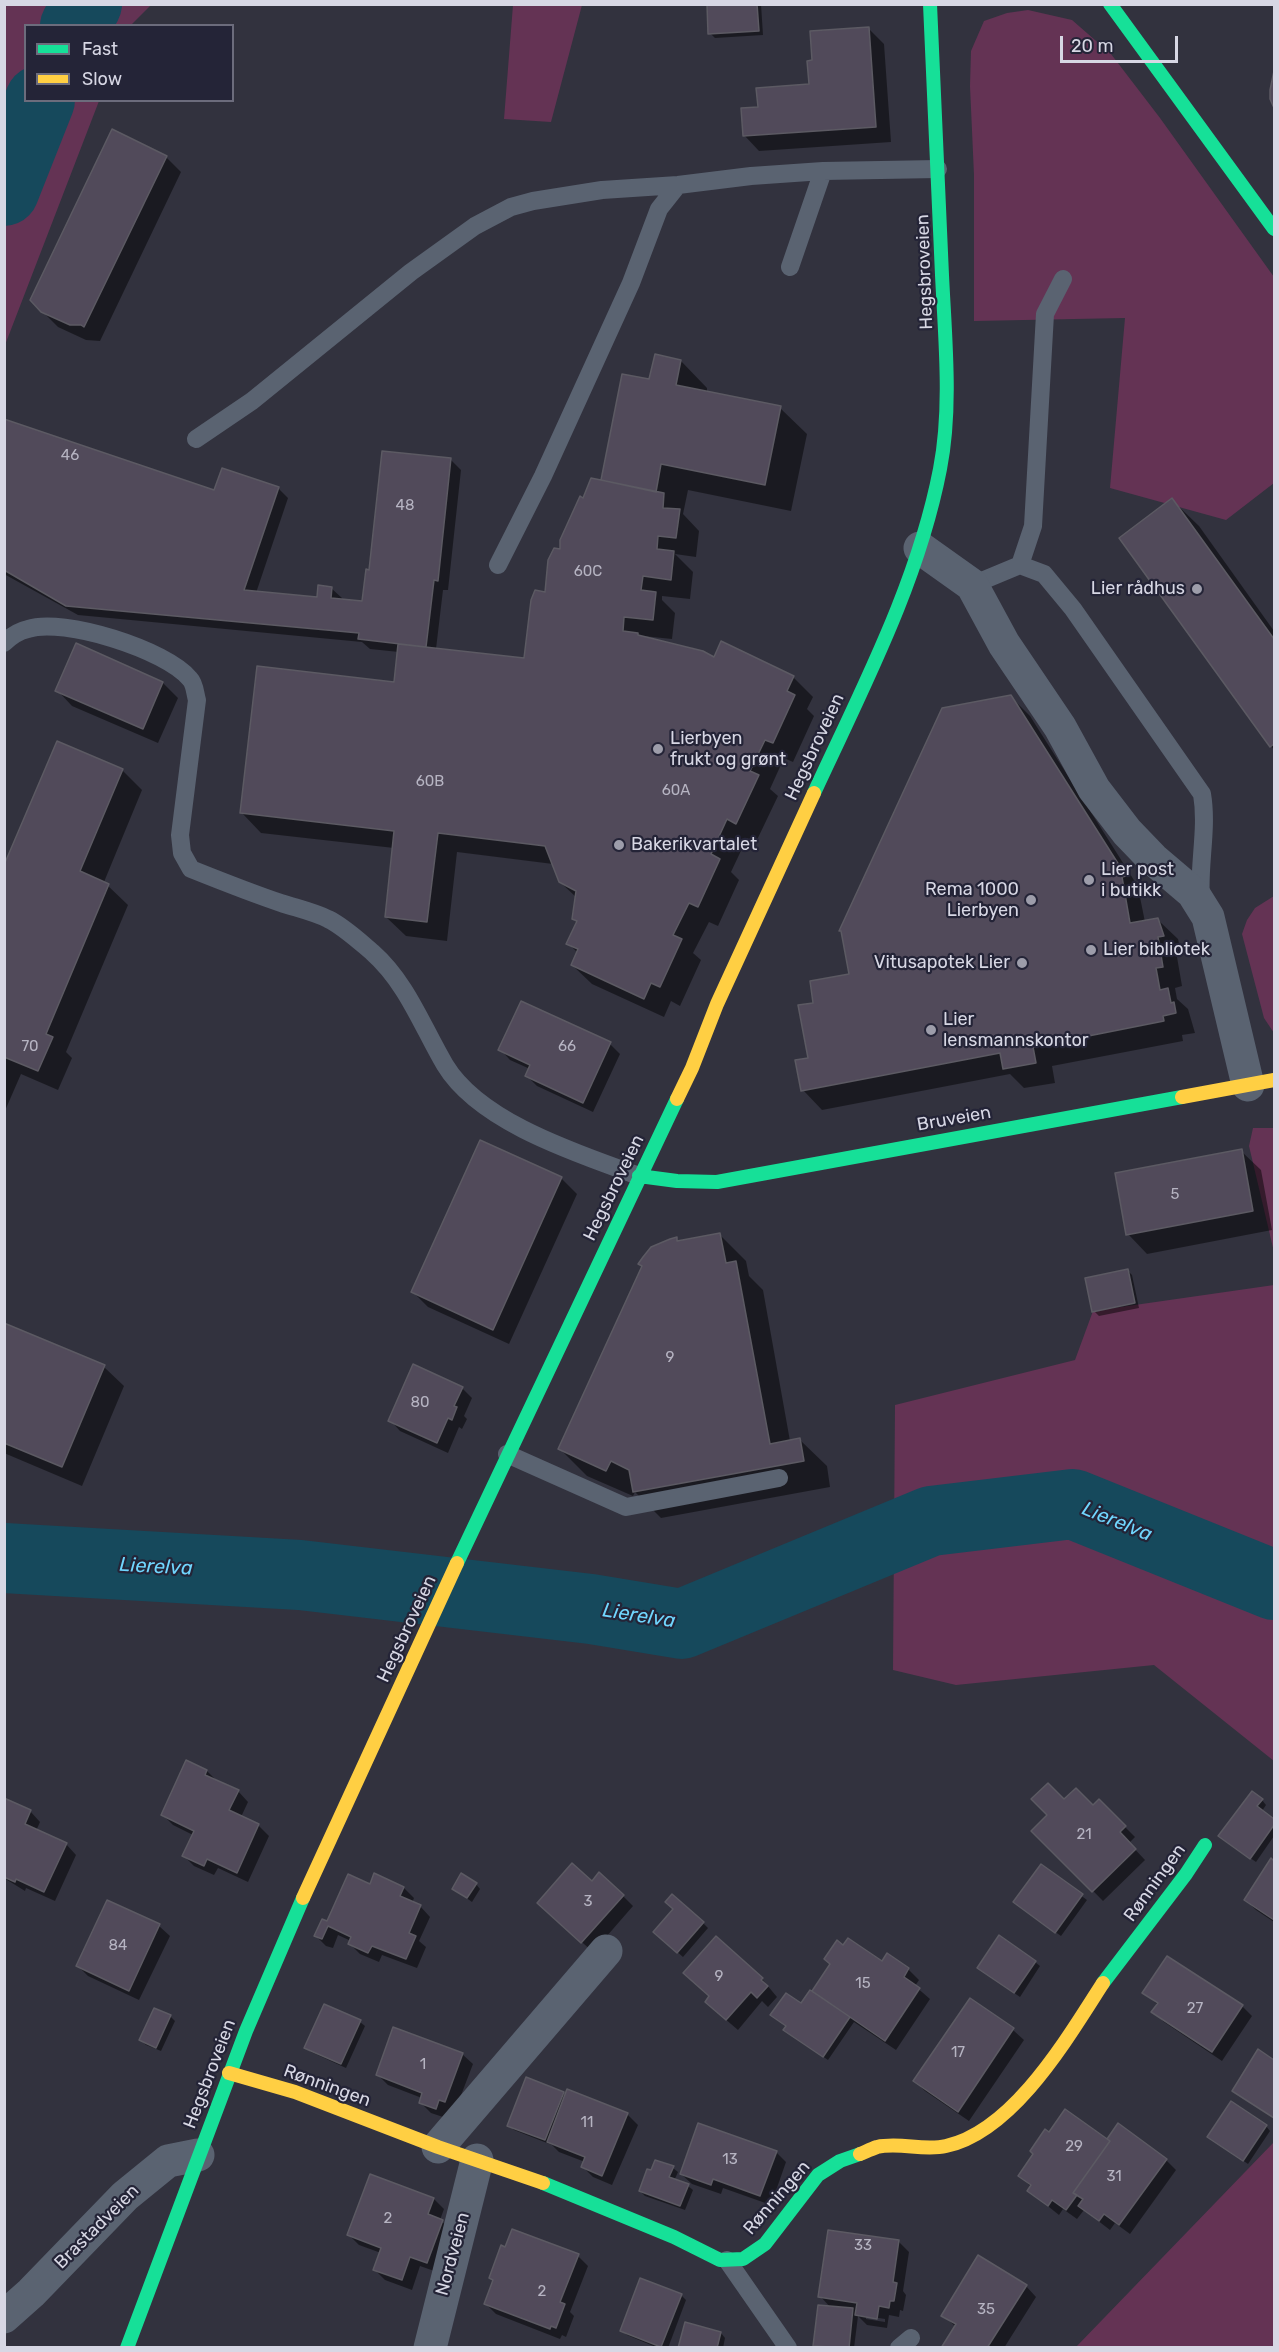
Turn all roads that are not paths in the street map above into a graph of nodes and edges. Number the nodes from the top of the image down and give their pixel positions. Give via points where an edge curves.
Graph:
1 (930, 4) edge
2 (1110, 4) edge
3 (938, 169) junction
4 (823, 171) junction
5 (678, 185) junction
6 (1275, 229) edge
7 (790, 267) dead end
8 (1064, 279) dead end
9 (196, 439) dead end
10 (920, 548) junction
11 (498, 565) dead end
12 (1020, 565) junction
13 (972, 585) junction
14 (4, 643) edge
15 (1201, 903) junction
16 (1261, 1082) edge
17 (639, 1176) junction
18 (507, 1454) junction
19 (779, 1478) dead end
20 (1205, 1845) dead end
21 (606, 1951) dead end
22 (230, 2073) junction
23 (438, 2146) junction
24 (198, 2155) junction
25 (477, 2160) junction
26 (727, 2260) junction
27 (4, 2317) edge
28 (127, 2348) edge
29 (430, 2348) edge
30 (788, 2348) edge

1 - 3 street, Hegsbroveien
2 - 6 street
3 - 4 lane
3 - 10 street, Hegsbroveien via 945,426 940,469
4 - 5 lane
4 - 7 lane
5 - 9 lane via 602,190 511,207 475,226 365,308 252,401
5 - 11 lane via 659,209 631,284
8 - 12 lane via 1045,314 1033,526
10 - 13 street
10 - 17 street, Hegsbroveien via 878,654 717,1004 692,1068
12 - 13 lane
12 - 15 lane via 1044,574 1073,609 1202,794
13 - 15 street via 1094,789 1127,832
14 - 17 lane via 29,628 48,626 107,637 145,650 179,668 192,681 197,700 180,835 182,853 191,869 329,919 373,952 398,982 410,997 445,1066 469,1093 498,1116 532,1134
15 - 16 street
16 - 17 street, Bruveien via 717,1182
17 - 18 street, Hegsbroveien
18 - 19 lane via 626,1507
18 - 22 street, Hegsbroveien via 303,1897
20 - 26 street, Rønningen via 1108,1975 1054,2059 998,2119 946,2146 878,2147 840,2161 818,2175 765,2244 743,2259
21 - 23 street
22 - 23 street, Rønningen via 295,2092
22 - 24 street, Hegsbroveien
23 - 25 street, Rønningen
24 - 27 street, Brastadveien via 168,2161 125,2196
24 - 28 street, Hegsbroveien
25 - 26 street, Rønningen via 529,2177
25 - 29 street, Nordveien
26 - 30 lane

